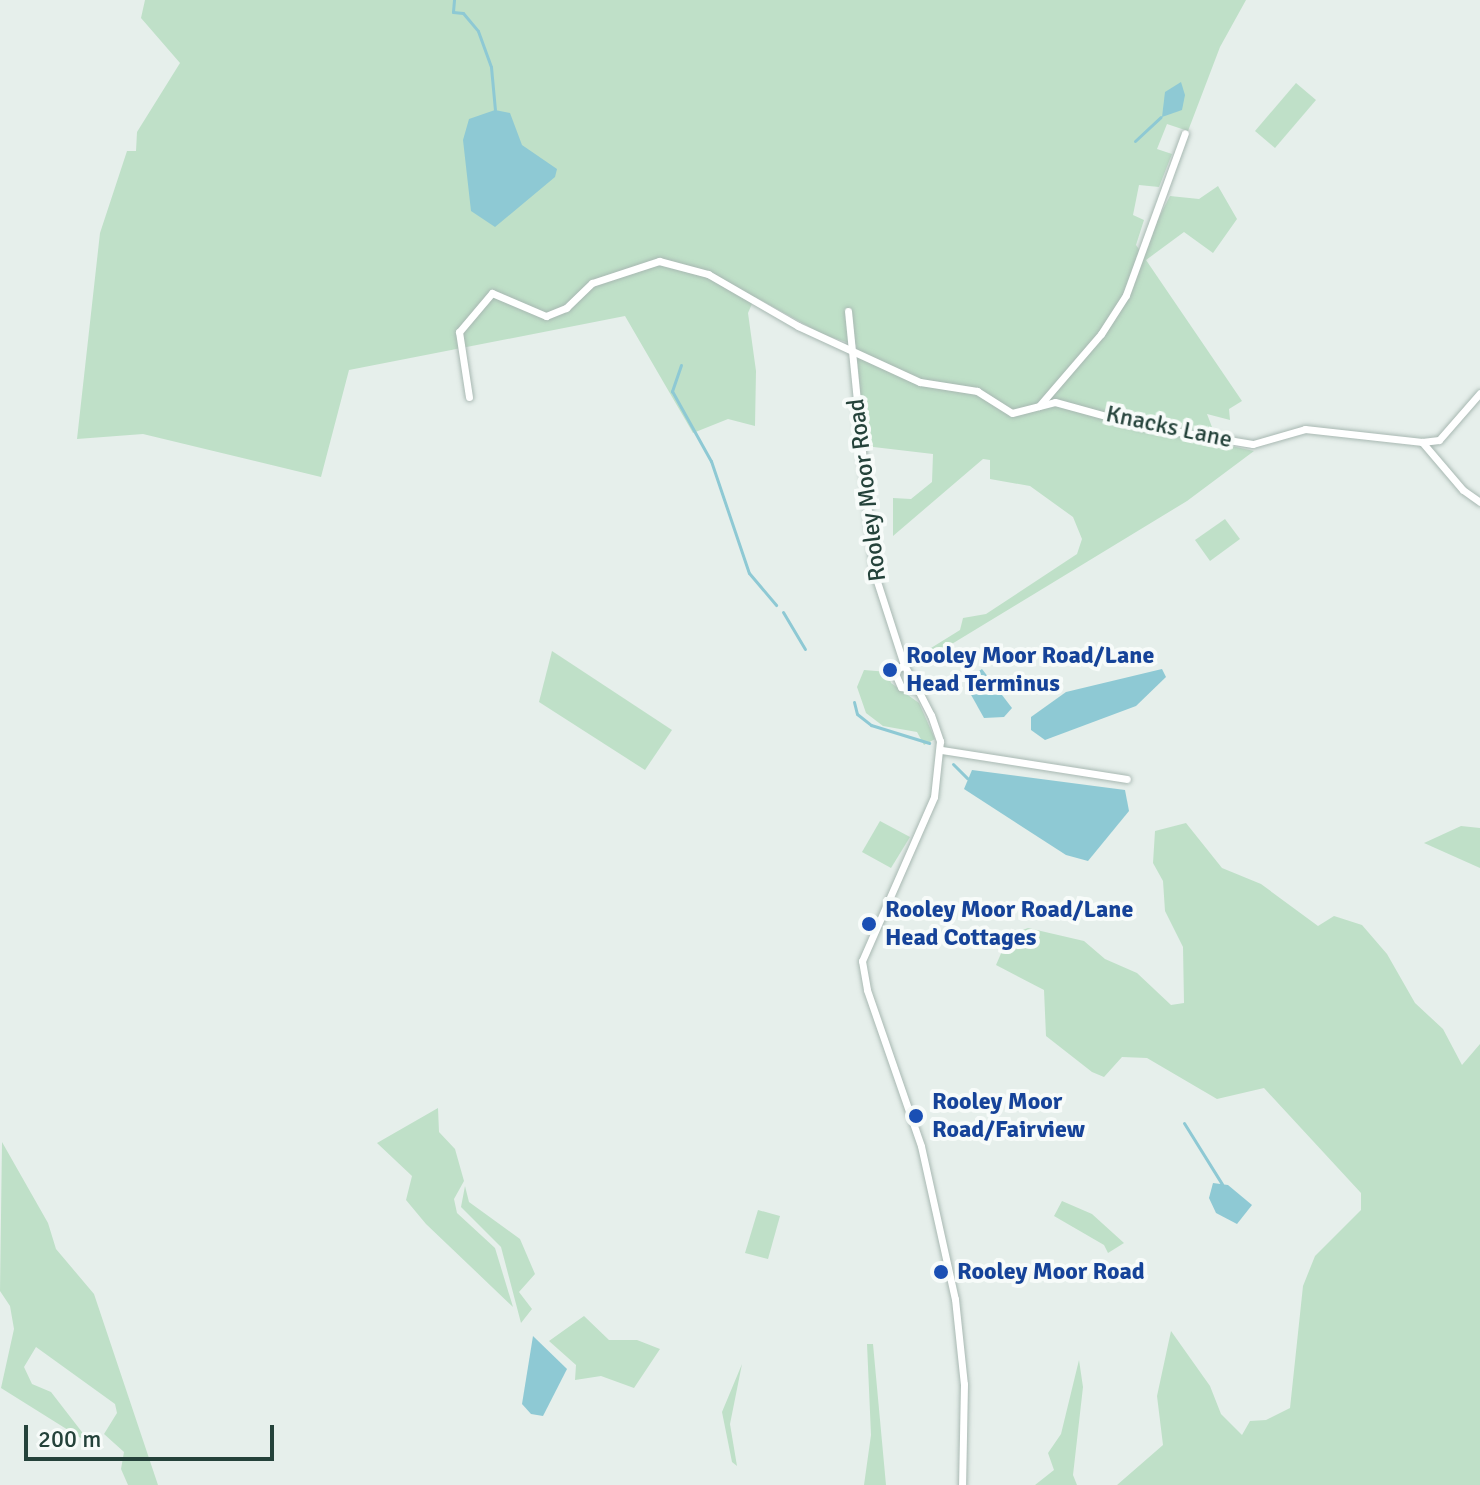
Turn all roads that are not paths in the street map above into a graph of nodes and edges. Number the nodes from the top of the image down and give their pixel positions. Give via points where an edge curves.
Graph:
1 (1185, 133) dead end
2 (848, 311) dead end
3 (851, 349) junction
4 (1480, 393) edge
5 (469, 397) dead end
6 (1039, 406) junction
7 (1422, 442) junction
8 (1480, 502) edge
9 (904, 665) junction
10 (918, 690) junction
11 (942, 750) junction
12 (1127, 779) dead end
13 (962, 1485) edge

1 - 6 street via 1126,295 1101,334
2 - 3 street, Rooley Moor Road
3 - 5 street, Knacks Lane via 798,326 708,274 675,263 645,262 592,283 566,308 546,316 492,293 459,332
3 - 6 street, Knacks Lane via 920,382 977,391 1012,413
3 - 9 street, Rooley Moor Road via 874,572
4 - 7 street via 1439,440
6 - 7 street, Knacks Lane via 1066,403 1143,426 1253,444 1305,429
7 - 8 street
9 - 10 street, Rooley Moor Road
9 - 10 street, Rooley Moor Road via 894,671 895,682 910,692
10 - 11 street, Rooley Moor Road
11 - 12 street
11 - 13 street via 927,817 898,871 862,961 867,990 921,1146 955,1299 964,1384

